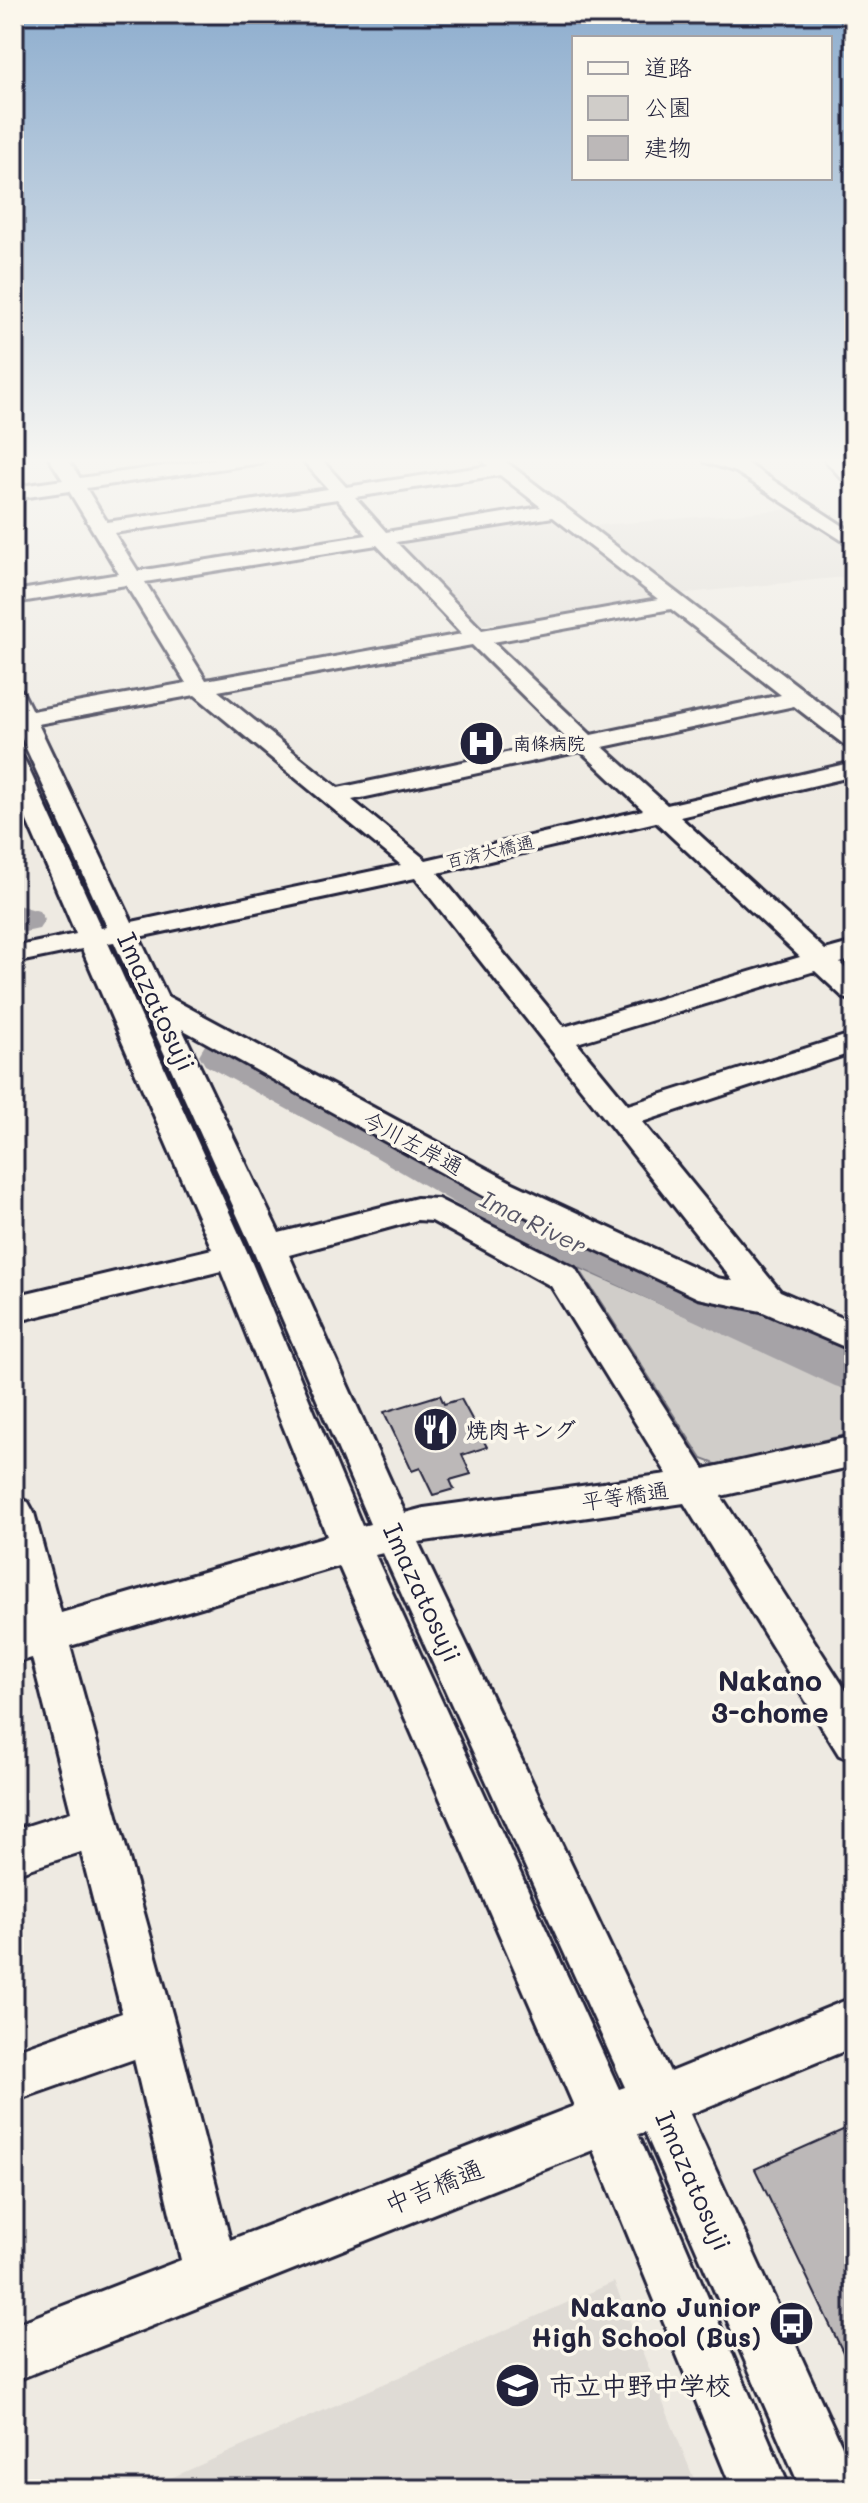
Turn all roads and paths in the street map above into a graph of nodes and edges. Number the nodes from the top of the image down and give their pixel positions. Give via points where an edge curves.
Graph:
1 (129, 575) edge
2 (151, 575) edge
3 (416, 575) edge
4 (642, 575) edge
5 (131, 578) junction
6 (14, 597) edge
7 (677, 602) junction
8 (475, 638) junction
9 (200, 688) junction
10 (799, 698) junction
11 (17, 712) edge
12 (854, 741) edge
13 (585, 743) junction
14 (14, 763) edge
15 (854, 769) edge
16 (331, 797) junction
17 (663, 812) junction
18 (26, 823) edge
19 (421, 869) junction
20 (108, 937) junction
21 (854, 950) edge
22 (14, 955) edge
23 (819, 959) junction
24 (854, 992) edge
25 (156, 1002) junction
26 (560, 1038) junction
27 (854, 1042) edge
28 (623, 1117) junction
29 (251, 1252) junction
30 (768, 1300) junction
31 (14, 1309) edge
32 (854, 1338) edge
33 (854, 1451) edge
34 (696, 1486) junction
35 (14, 1513) edge
36 (393, 1532) junction
37 (350, 1544) junction
38 (31, 1640) edge
39 (854, 1741) edge
40 (97, 1825) junction
41 (14, 1852) edge
42 (854, 2022) edge
43 (151, 2028) junction
44 (14, 2076) edge
45 (658, 2102) junction
46 (606, 2119) junction
47 (212, 2276) junction
48 (14, 2353) edge
49 (761, 2489) edge
50 (831, 2489) edge

1 - 5 street
2 - 5 street
3 - 8 street
4 - 7 street
5 - 6 street
5 - 9 street
7 - 8 street
7 - 10 street
8 - 9 street
8 - 13 street
9 - 11 street
9 - 16 street
10 - 12 street
10 - 13 street
11 - 20 street, Imazatosuji
13 - 16 street
13 - 17 street
14 - 18 street, Imazatosuji
15 - 17 street, 百済大橋通
16 - 19 street
17 - 19 street, 百済大橋通
17 - 23 street
18 - 20 street, Imazatosuji
19 - 20 street, 百済大橋通
19 - 26 street
20 - 22 street, 百済大橋通
20 - 25 street, Imazatosuji
20 - 29 street, Imazatosuji
21 - 23 street
23 - 24 street
23 - 26 street
25 - 29 street, Imazatosuji
25 - 30 street, 今川左岸通 via 501,1191 710,1289
26 - 28 street
27 - 28 street
28 - 30 street
29 - 31 street
29 - 34 street via 417,1209 438,1210 563,1277
29 - 36 street, Imazatosuji
29 - 37 street, Imazatosuji
30 - 32 street, 今川左岸通
33 - 34 street, 平等橋通
34 - 36 street, 平等橋通
34 - 39 street
35 - 38 street
36 - 37 street, 平等橋通
36 - 45 street, Imazatosuji
37 - 38 street
37 - 46 street, Imazatosuji
38 - 40 street
40 - 41 street
40 - 43 street
42 - 45 street, 中吉橋通
43 - 44 street
43 - 47 street
45 - 46 street, 中吉橋通
45 - 50 street, Imazatosuji
46 - 47 street, 中吉橋通
46 - 49 street, Imazatosuji
47 - 48 street, 中吉橋通

